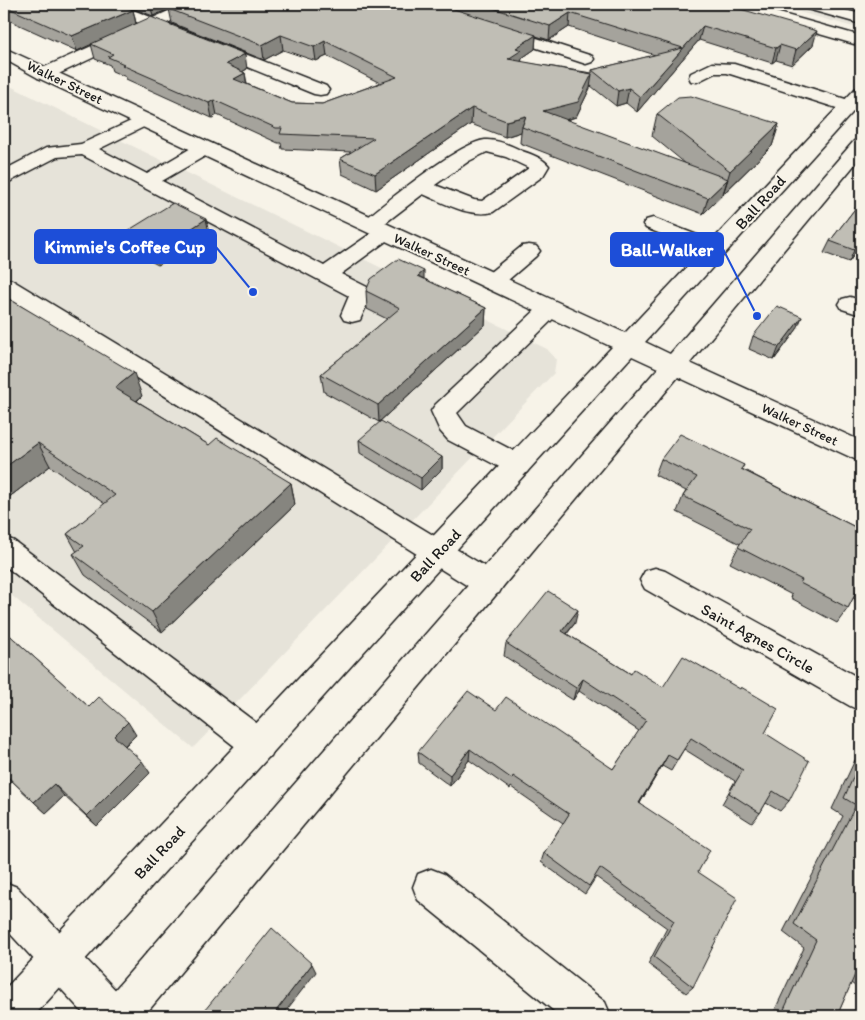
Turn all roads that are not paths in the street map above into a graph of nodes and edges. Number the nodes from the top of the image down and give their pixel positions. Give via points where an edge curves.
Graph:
1 (105, 4) edge
2 (196, 4) edge
3 (731, 4) edge
4 (805, 4) edge
5 (861, 19) edge
6 (154, 23) junction
7 (481, 25) edge
8 (861, 41) edge
9 (4, 53) edge
10 (586, 59) dead end
11 (44, 74) junction
12 (697, 78) dead end
13 (320, 90) dead end
14 (855, 100) edge
15 (144, 120) junction
16 (861, 145) edge
17 (205, 148) junction
18 (85, 149) junction
19 (4, 177) edge
20 (147, 182) junction
21 (422, 187) junction
22 (653, 224) dead end
23 (378, 228) junction
24 (716, 249) junction
25 (529, 251) dead end
26 (325, 274) junction
27 (492, 282) junction
28 (4, 285) edge
29 (550, 309) junction
30 (352, 315) dead end
31 (628, 345) junction
32 (674, 365) junction
33 (861, 452) edge
34 (518, 465) junction
35 (4, 549) edge
36 (438, 552) junction
37 (655, 580) dead end
38 (489, 584) junction
39 (861, 696) edge
40 (259, 745) junction
41 (431, 887) dead end
42 (4, 900) edge
43 (60, 959) junction
44 (7, 1016) edge
45 (113, 1016) edge
46 (118, 1016) edge
47 (591, 1016) edge

1 - 6 main road
2 - 6 main road
3 - 8 main road
4 - 5 main road
6 - 11 main road
6 - 13 main road
7 - 10 main road
9 - 11 main road, Walker Street
11 - 15 main road, Walker Street
12 - 14 main road via 712,68 728,68
14 - 24 main road, Ball Road
15 - 17 main road, Walker Street
15 - 18 main road
16 - 32 main road
17 - 20 main road
17 - 23 main road, Walker Street
18 - 19 main road via 53,152
18 - 20 main road
20 - 26 main road
21 - 21 main road via 484,146 539,166 536,172 486,208 470,206
21 - 23 main road
22 - 24 main road
23 - 26 main road
23 - 27 main road, Walker Street
24 - 31 main road, Ball Road
25 - 27 main road
26 - 30 main road via 361,292
27 - 29 main road, Walker Street
28 - 36 main road
29 - 31 main road, Walker Street
29 - 34 main road via 444,411 457,433
31 - 32 main road, Walker Street
31 - 34 main road, Ball Road
32 - 33 main road, Walker Street
32 - 38 main road
34 - 36 main road, Ball Road
35 - 40 main road
36 - 38 main road
36 - 40 main road, Ball Road
37 - 39 main road, Saint Agnes Circle
38 - 46 main road
40 - 43 main road, Ball Road
41 - 47 main road
42 - 43 main road
43 - 44 main road, Ball Road
43 - 45 main road

